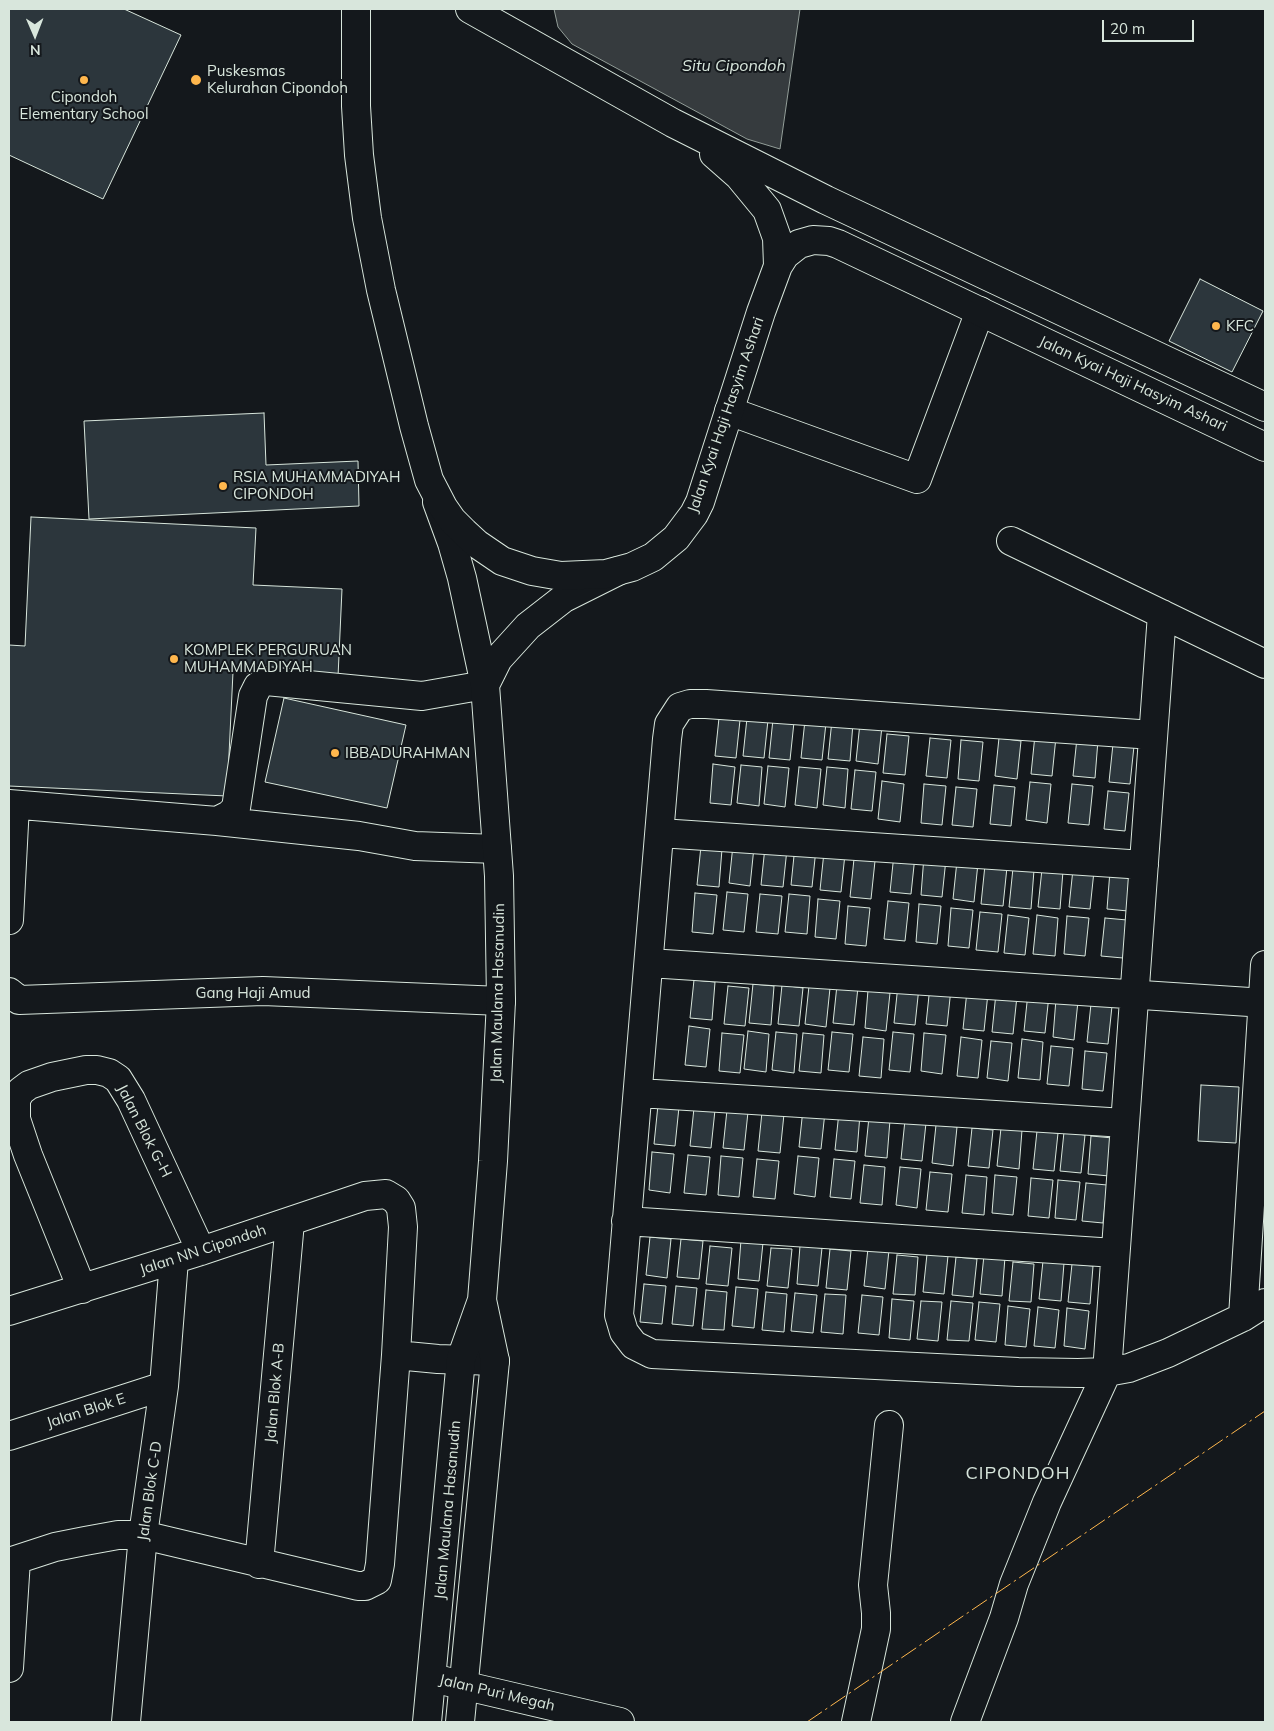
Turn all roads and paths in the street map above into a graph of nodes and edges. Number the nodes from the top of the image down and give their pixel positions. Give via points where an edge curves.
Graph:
1 (356, 9) edge
2 (470, 9) edge
3 (673, 123) junction
4 (778, 266) junction
5 (980, 311) junction
6 (1265, 406) edge
7 (729, 411) junction
8 (1265, 447) edge
9 (429, 480) junction
10 (1011, 541) dead end
11 (622, 570) junction
12 (1162, 614) junction
13 (1265, 664) edge
14 (485, 685) junction
15 (1153, 735) junction
16 (12, 804) edge
17 (217, 821) junction
18 (660, 833) junction
19 (498, 849) junction
20 (1144, 865) junction
21 (9, 920) edge
22 (649, 963) junction
23 (1265, 965) edge
24 (9, 992) edge
25 (1134, 994) junction
26 (493, 1001) junction
27 (1264, 1003) edge
28 (638, 1093) junction
29 (1125, 1123) junction
30 (626, 1221) junction
31 (290, 1222) junction
32 (201, 1251) junction
33 (1115, 1253) junction
34 (174, 1260) junction
35 (82, 1289) junction
36 (482, 1300) junction
37 (1254, 1310) edge
38 (9, 1311) edge
39 (396, 1355) junction
40 (461, 1359) junction
41 (495, 1361) junction
42 (1107, 1372) junction
43 (164, 1386) junction
44 (889, 1425) dead end
45 (9, 1436) edge
46 (143, 1535) junction
47 (12, 1561) edge
48 (260, 1564) junction
49 (9, 1668) edge
50 (432, 1678) junction
51 (472, 1687) junction
52 (126, 1722) edge
53 (427, 1722) edge
54 (460, 1722) edge
55 (620, 1722) edge
56 (856, 1722) edge
57 (966, 1722) edge

1 - 9 street, Jalan Kyai Haji Hasyim Ashari via 357,116 367,218 381,290
2 - 3 street
3 - 4 street via 727,165 756,196 766,210 777,238
3 - 6 street via 826,200
4 - 5 street, Jalan Kyai Haji Hasyim Ashari via 785,255 799,244 813,240 828,241
4 - 7 street, Jalan Kyai Haji Hasyim Ashari
5 - 7 street via 917,479
5 - 8 street, Jalan Kyai Haji Hasyim Ashari
7 - 11 street, Jalan Kyai Haji Hasyim Ashari via 700,502 686,527 653,557
9 - 11 street, Jalan Kyai Haji Hasyim Ashari via 452,520 477,544 502,561 561,576
9 - 14 street, Jalan Maulana Hasanudin via 462,578
10 - 12 street
11 - 14 street via 564,598 528,626 498,659
12 - 13 street
12 - 15 street
14 - 17 street via 422,696 266,681 258,686 253,696 236,808
14 - 19 street, Jalan Maulana Hasanudin
15 - 18 street via 690,704 680,707 670,724
15 - 20 street
16 - 17 street
16 - 21 street
17 - 19 street via 359,836 416,846
18 - 20 street
18 - 22 street
19 - 26 street, Jalan Maulana Hasanudin via 500,876
20 - 25 street
22 - 25 street
22 - 28 street
23 - 27 street
24 - 26 street, Gang Haji Amud via 19,1000 263,991
25 - 27 street
25 - 29 street
26 - 36 street, Jalan Maulana Hasanudin via 493,1161
27 - 37 street
28 - 29 street
28 - 30 street
29 - 33 street
30 - 33 street
30 - 42 street via 619,1315 624,1332 634,1345 652,1354 1018,1372
31 - 32 street, Jalan NN Cipondoh
31 - 39 street, Jalan NN Cipondoh via 365,1196 386,1194 396,1200 401,1208 403,1227
31 - 48 street, Jalan Blok A-B
32 - 34 street, Jalan NN Cipondoh
32 - 35 street, Jalan Blok G-H via 118,1079 97,1070 52,1077 21,1091 16,1099 16,1119
33 - 42 street
34 - 35 street, Jalan NN Cipondoh
34 - 43 street, Jalan Blok C-D
35 - 38 street, Jalan NN Cipondoh
36 - 40 street, Jalan Maulana Hasanudin
36 - 41 street, Jalan Maulana Hasanudin
37 - 42 street via 1160,1356 1129,1368
39 - 40 street
39 - 48 street via 380,1564 376,1580 358,1586
40 - 41 street
40 - 50 street, Jalan Maulana Hasanudin
41 - 51 street, Jalan Maulana Hasanudin
42 - 57 street via 1014,1584
43 - 45 street, Jalan Blok E
43 - 46 street, Jalan Blok C-D
44 - 56 street via 873,1585 876,1629
46 - 47 street via 85,1540
46 - 48 street
46 - 52 street, Jalan Blok C-D
47 - 49 street
50 - 51 street, Jalan Puri Megah
50 - 53 street, Jalan Maulana Hasanudin
51 - 54 street, Jalan Maulana Hasanudin
51 - 55 street, Jalan Puri Megah

